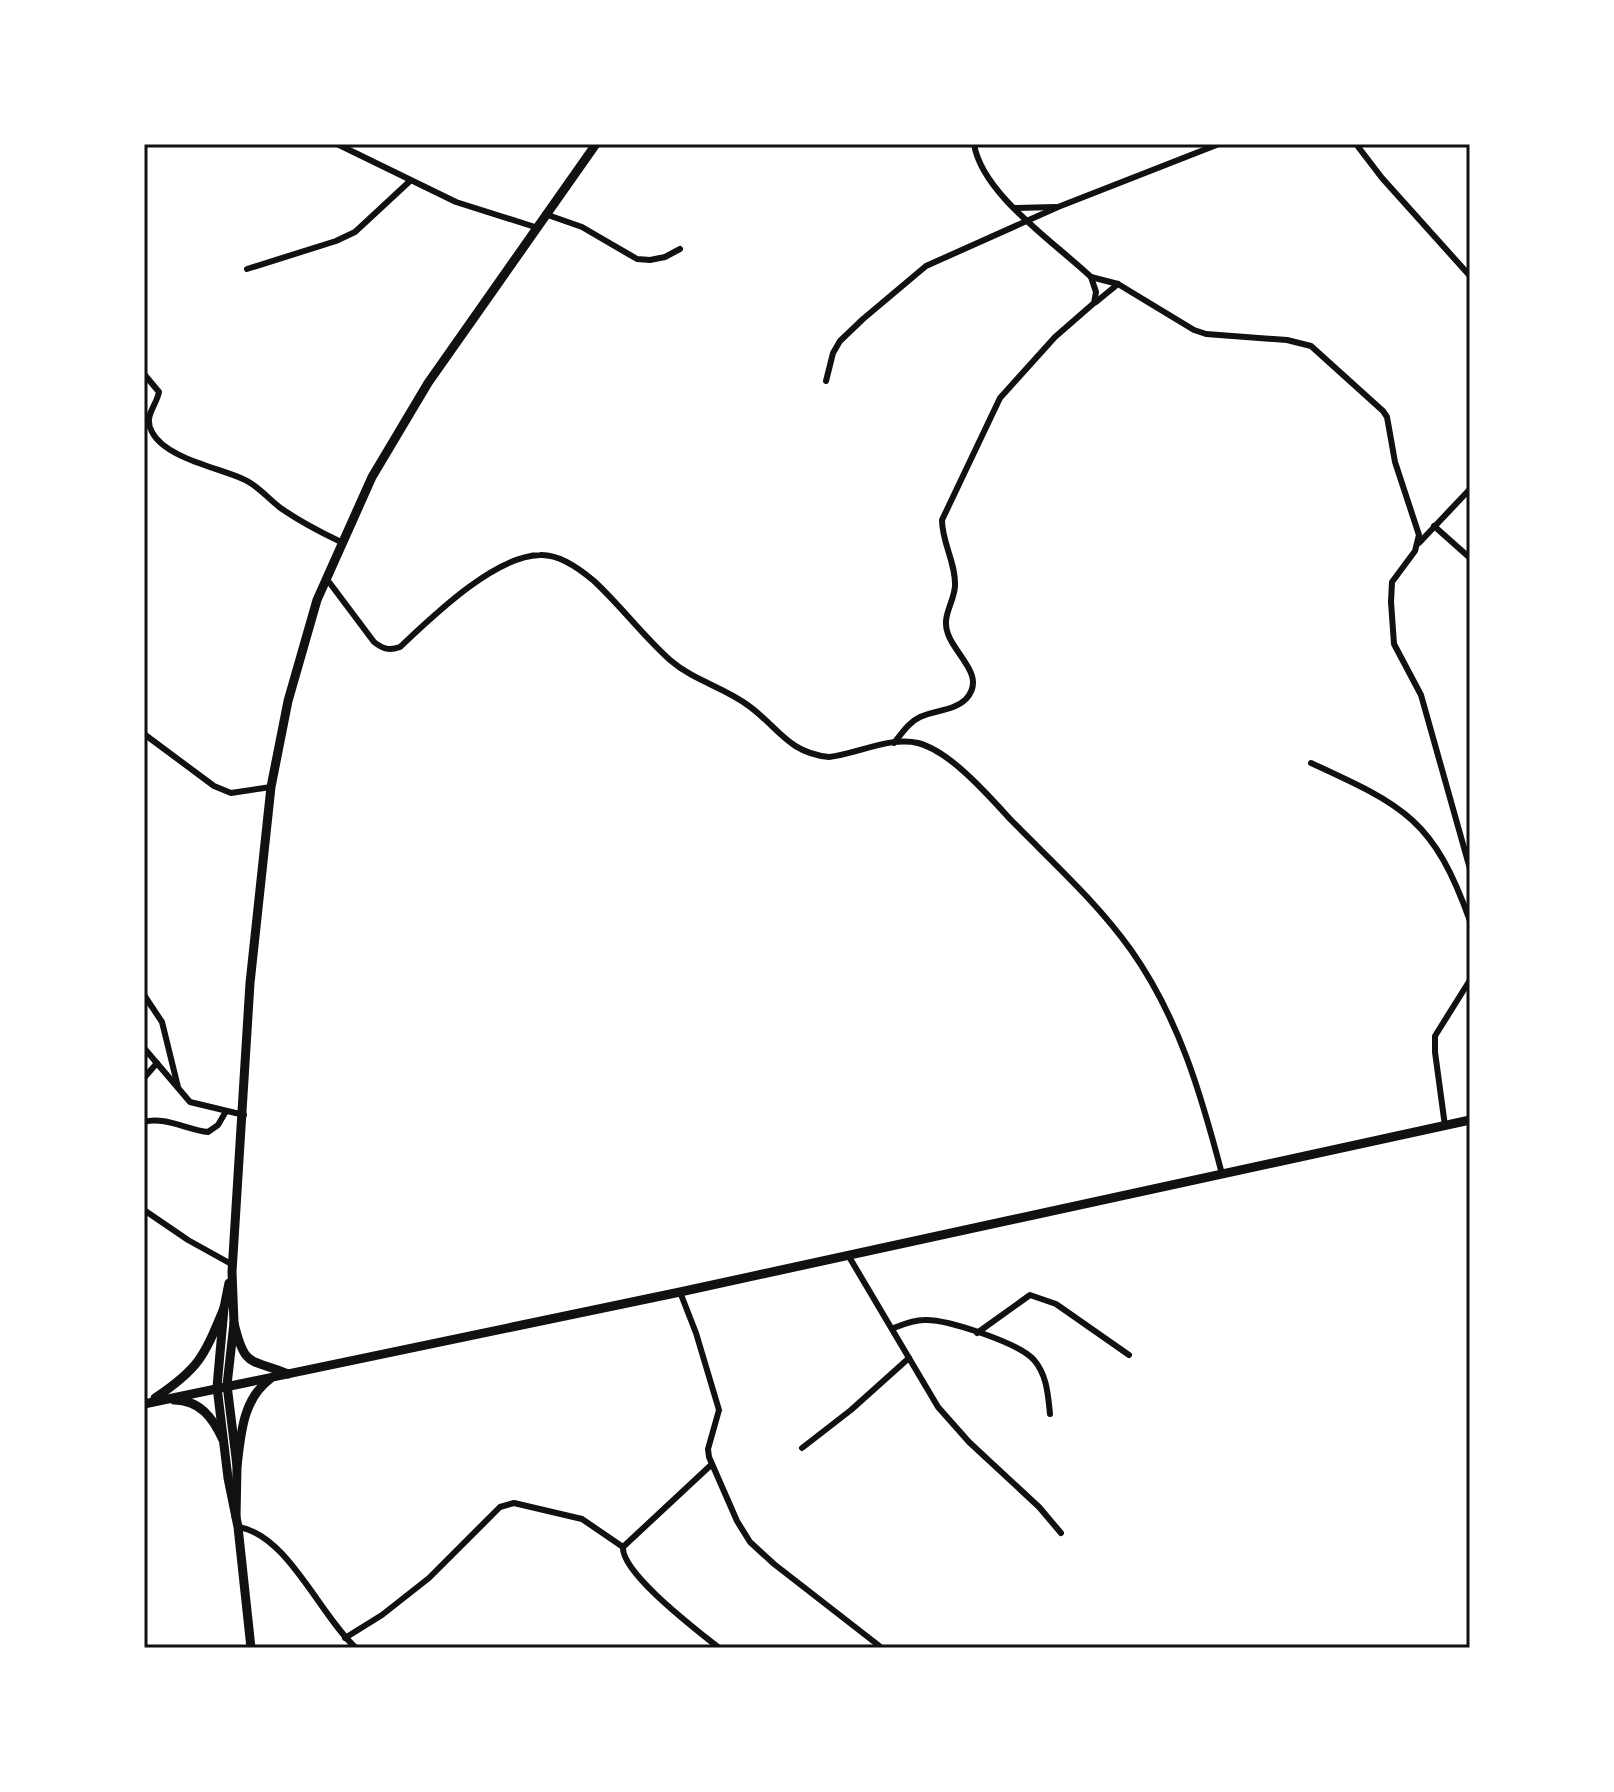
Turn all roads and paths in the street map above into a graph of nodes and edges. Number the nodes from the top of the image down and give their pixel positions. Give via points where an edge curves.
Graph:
1 (337, 144) edge
2 (596, 144) edge
3 (974, 144) edge
4 (1219, 144) edge
5 (1356, 144) edge
6 (410, 181) junction
7 (1058, 207) junction
8 (1014, 208) junction
9 (545, 214) junction
10 (1029, 221) junction
11 (535, 227) junction
12 (680, 249) dead end
13 (247, 269) dead end
14 (1470, 276) edge
15 (1091, 277) junction
16 (1118, 284) junction
17 (1094, 303) junction
18 (144, 374) edge
19 (826, 381) dead end
20 (1470, 489) edge
21 (1434, 526) junction
22 (341, 542) junction
23 (1419, 543) junction
24 (1470, 558) edge
25 (326, 578) junction
26 (144, 734) edge
27 (894, 743) junction
28 (1311, 763) dead end
29 (271, 787) junction
30 (1470, 869) edge
31 (1470, 921) edge
32 (1470, 980) edge
33 (144, 995) edge
34 (144, 1048) edge
35 (157, 1063) junction
36 (144, 1078) edge
37 (178, 1091) junction
38 (225, 1113) junction
39 (244, 1115) junction
40 (1470, 1120) edge
41 (144, 1122) edge
42 (1445, 1126) junction
43 (1222, 1174) junction
44 (144, 1210) edge
45 (848, 1255) junction
46 (232, 1268) junction
47 (680, 1292) junction
48 (224, 1308) junction
49 (234, 1323) junction
50 (894, 1328) junction
51 (977, 1333) junction
52 (1129, 1355) dead end
53 (909, 1358) junction
54 (288, 1374) junction
55 (272, 1378) junction
56 (222, 1386) junction
57 (163, 1399) junction
58 (146, 1403) edge
59 (1050, 1414) dead end
60 (223, 1440) junction
61 (802, 1448) dead end
62 (711, 1465) junction
63 (237, 1466) junction
64 (237, 1522) junction
65 (1061, 1533) dead end
66 (623, 1547) junction
67 (345, 1638) junction
68 (251, 1648) edge
69 (356, 1648) edge
70 (719, 1648) edge
71 (882, 1648) edge

1 - 6 street
2 - 9 main road
3 - 8 street via 986,178
4 - 7 street
5 - 14 street
6 - 11 street
6 - 13 street via 355,232
7 - 8 street
7 - 10 street
8 - 10 street
9 - 11 main road
9 - 12 street via 582,227 637,259 665,257
10 - 15 street
10 - 19 street via 911,277 840,341
11 - 22 main road via 404,419
15 - 16 street
15 - 17 street
16 - 17 street
16 - 23 street via 1194,330 1303,342 1321,352 1387,417
17 - 27 street via 1000,398 942,520 955,583 946,631 973,678 970,692 960,704 915,720
18 - 22 street via 159,392 148,421 154,436 198,463 249,481 309,527
20 - 21 street
21 - 23 street
21 - 24 street
22 - 25 main road
23 - 30 street via 1392,582 1394,644 1421,695
25 - 27 street via 374,642 394,649 464,590 521,560 552,556 596,583 678,666 747,704 795,747 829,757
25 - 29 main road via 288,701
26 - 29 street via 214,786 231,793
27 - 43 street via 924,745 967,776 1114,927 1146,972 1188,1057
28 - 31 street via 1375,793 1421,826 1448,866
29 - 39 main road via 250,983
32 - 42 street via 1435,1036
33 - 37 street via 162,1022
34 - 35 street
35 - 36 street
35 - 37 street
37 - 38 street via 196,1105
38 - 39 street
38 - 41 street via 208,1132
39 - 46 main road
40 - 42 main road
42 - 43 main road
43 - 45 main road
44 - 46 street
45 - 47 main road
45 - 50 street
46 - 48 main road
46 - 49 main road
47 - 54 main road
47 - 62 street via 719,1410 708,1449
48 - 56 main road
48 - 58 main road via 197,1365
49 - 54 main road via 248,1359
49 - 56 main road
50 - 51 street via 927,1319
50 - 53 street
51 - 52 street via 1030,1295 1056,1304
51 - 59 street via 1033,1358 1045,1380
53 - 61 street
53 - 65 street via 953,1425
54 - 55 main road
55 - 56 main road
55 - 63 main road via 246,1411
56 - 57 main road
56 - 60 main road
56 - 63 main road
57 - 58 main road
57 - 60 main road via 198,1406 214,1421
60 - 64 main road
62 - 66 street
62 - 71 street via 750,1542
63 - 64 main road
64 - 67 street via 275,1545
64 - 68 main road
66 - 67 street via 582,1519 514,1503 500,1507 429,1578
66 - 70 street via 625,1559 649,1587
67 - 69 street

